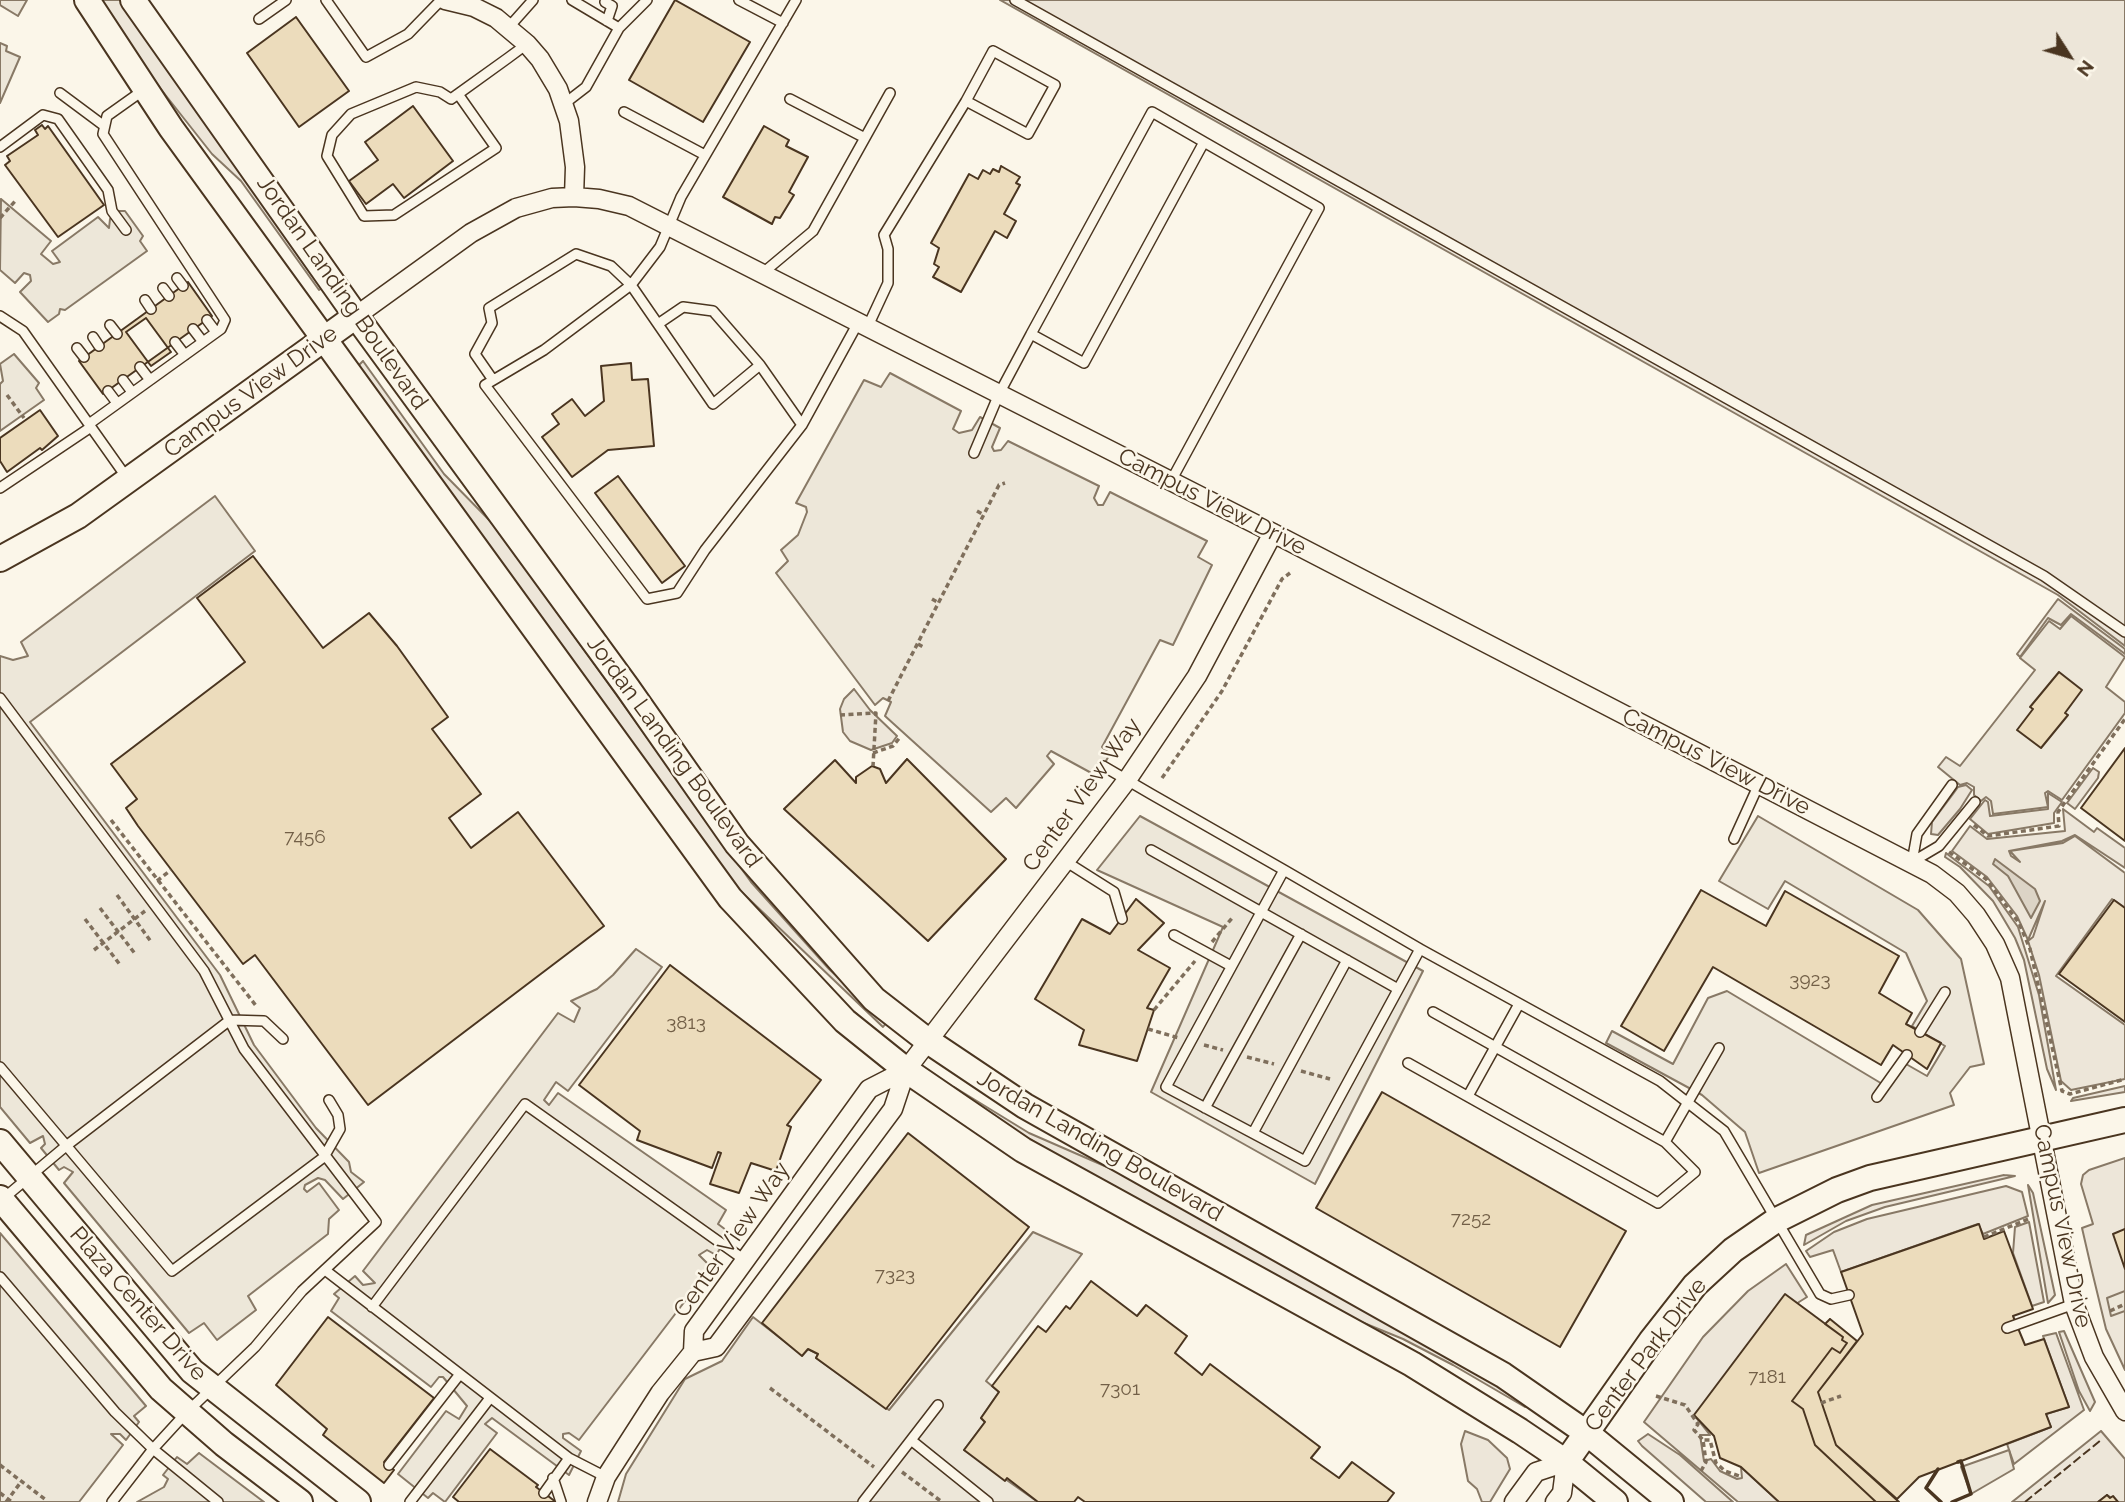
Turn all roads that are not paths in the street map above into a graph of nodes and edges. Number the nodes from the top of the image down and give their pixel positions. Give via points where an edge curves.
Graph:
1 (87, 0) edge
2 (133, 0) edge
3 (286, 0) edge
4 (326, 0) edge
5 (443, 0) edge
6 (533, 0) edge
7 (572, 0) edge
8 (647, 0) edge
9 (739, 0) edge
10 (796, 0) edge
11 (1016, 0) edge
12 (605, 2) dead end
13 (476, 4) edge
14 (259, 19) dead end
15 (607, 21) junction
16 (783, 23) junction
17 (509, 27) junction
18 (619, 28) junction
19 (527, 44) junction
20 (146, 88) junction
21 (60, 93) dead end
22 (890, 93) dead end
23 (458, 94) junction
24 (790, 99) dead end
25 (966, 101) junction
26 (564, 104) junction
27 (624, 112) dead end
28 (103, 125) junction
29 (865, 138) junction
30 (1204, 142) junction
31 (0, 147) edge
32 (705, 155) junction
33 (574, 197) junction
34 (669, 224) junction
35 (126, 230) dead end
36 (764, 272) junction
37 (631, 285) junction
38 (0, 316) edge
39 (356, 316) junction
40 (207, 320) dead end
41 (658, 324) junction
42 (864, 324) junction
43 (110, 325) dead end
44 (193, 329) dead end
45 (216, 332) junction
46 (117, 334) dead end
47 (1031, 334) junction
48 (93, 337) dead end
49 (325, 338) junction
50 (175, 342) dead end
51 (203, 342) junction
52 (99, 346) dead end
53 (77, 348) dead end
54 (185, 355) junction
55 (84, 357) dead end
56 (760, 365) junction
57 (141, 367) dead end
58 (123, 380) dead end
59 (150, 380) junction
60 (489, 382) junction
61 (108, 391) dead end
62 (132, 392) junction
63 (999, 394) junction
64 (117, 403) junction
65 (90, 425) junction
66 (802, 425) junction
67 (974, 453) dead end
68 (128, 480) junction
69 (1171, 481) junction
70 (0, 488) edge
71 (1273, 533) junction
72 (0, 559) edge
73 (2125, 632) edge
74 (2, 705) edge
75 (1103, 766) dead end
76 (1127, 780) junction
77 (1759, 784) junction
78 (1952, 785) dead end
79 (1975, 802) dead end
80 (1734, 839) dead end
81 (1151, 850) dead end
82 (1065, 861) junction
83 (1912, 862) junction
84 (1284, 870) junction
85 (1261, 912) junction
86 (1122, 919) dead end
87 (1301, 934) junction
88 (1174, 935) dead end
89 (1420, 949) junction
90 (1347, 960) junction
91 (1231, 966) junction
92 (1398, 989) junction
93 (1945, 992) dead end
94 (1519, 1004) junction
95 (1433, 1012) dead end
96 (230, 1020) junction
97 (1920, 1032) dead end
98 (283, 1039) dead end
99 (928, 1041) junction
100 (1495, 1047) junction
101 (1719, 1048) dead end
102 (1907, 1055) dead end
103 (1408, 1063) dead end
104 (0, 1067) edge
105 (906, 1070) junction
106 (1468, 1096) junction
107 (1877, 1097) dead end
108 (329, 1100) dead end
109 (1689, 1104) junction
110 (1205, 1108) junction
111 (2125, 1120) edge
112 (1253, 1133) junction
113 (2041, 1138) junction
114 (0, 1142) edge
115 (1665, 1142) junction
116 (66, 1146) junction
117 (324, 1157) junction
118 (30, 1177) junction
119 (1, 1200) edge
120 (1775, 1221) junction
121 (746, 1261) junction
122 (325, 1270) junction
123 (0, 1277) edge
124 (1849, 1295) dead end
125 (2074, 1304) junction
126 (372, 1307) junction
127 (2007, 1328) dead end
128 (693, 1352) junction
129 (460, 1374) junction
130 (211, 1388) junction
131 (490, 1398) junction
132 (939, 1405) dead end
133 (2125, 1411) edge
134 (186, 1413) junction
135 (1588, 1434) junction
136 (911, 1440) junction
137 (153, 1449) junction
138 (569, 1458) junction
139 (1566, 1462) junction
140 (389, 1465) dead end
141 (606, 1477) junction
142 (553, 1478) junction
143 (544, 1493) dead end
144 (412, 1501) edge
145 (111, 1502) edge
146 (218, 1502) edge
147 (300, 1502) edge
148 (358, 1502) edge
149 (561, 1502) edge
150 (597, 1502) edge
151 (863, 1502) edge
152 (988, 1502) edge
153 (1514, 1502) edge
154 (1555, 1502) edge
155 (1615, 1502) edge
156 (1671, 1502) edge

1 - 20 main road, Jordan Landing Boulevard
2 - 39 main road, Jordan Landing Boulevard
3 - 14 lane
4 - 5 lane via 366,57 408,34
5 - 13 street
6 - 17 lane
7 - 15 lane
8 - 18 lane
9 - 16 lane
10 - 16 lane
11 - 73 lane via 2044,576
12 - 15 lane via 612,6
13 - 17 street
15 - 18 lane
16 - 32 lane
17 - 19 street
18 - 26 lane via 586,87
19 - 23 lane
19 - 26 street via 549,73
20 - 28 lane via 107,116
20 - 49 main road, Jordan Landing Boulevard
21 - 28 lane
22 - 29 lane
23 - 23 lane via 451,99 416,87 351,114 332,135 327,156 364,216 394,215 496,148
24 - 29 lane
25 - 25 lane via 993,51 1055,85 1028,134
25 - 42 lane via 884,235 888,283
26 - 33 street via 573,140
27 - 32 lane
28 - 45 lane via 111,150 224,314 224,325
29 - 36 lane via 813,231
30 - 47 lane via 1084,363
30 - 47 lane via 1152,112
30 - 69 lane via 1319,208
31 - 35 lane via 43,116 58,119 108,190 112,211
32 - 34 lane
33 - 34 street, Campus View Drive via 614,201
33 - 39 street, Campus View Drive via 533,202 500,215
34 - 36 street, Campus View Drive
34 - 37 lane via 660,247
36 - 42 street, Campus View Drive
37 - 41 lane
37 - 60 lane via 544,350
37 - 60 lane via 611,266 576,254 489,308 492,323 475,354
38 - 65 lane via 23,331
39 - 49 main road, Campus View Drive
39 - 99 main road, Jordan Landing Boulevard via 737,844 874,999
40 - 45 lane
41 - 56 lane via 683,307 713,311
41 - 56 lane via 713,404
42 - 63 street, Campus View Drive
42 - 66 lane
43 - 46 lane
44 - 51 lane
45 - 51 lane
47 - 63 lane
48 - 52 lane
49 - 68 main road, Campus View Drive
49 - 105 main road, Jordan Landing Boulevard via 730,898 845,1021
50 - 54 lane
51 - 54 lane
53 - 55 lane
54 - 59 lane
56 - 66 lane
57 - 59 lane
58 - 62 lane
59 - 62 lane
60 - 66 lane via 647,599 677,593
61 - 64 lane
62 - 64 lane
63 - 67 lane
63 - 69 street, Campus View Drive
64 - 65 lane
65 - 68 lane
65 - 70 lane
68 - 72 main road, Campus View Drive via 78,516
69 - 71 street, Campus View Drive
71 - 76 street, Center View Way via 1197,676
71 - 77 street, Campus View Drive
74 - 96 lane via 204,971
75 - 76 lane
76 - 82 street, Center View Way
76 - 84 lane
77 - 80 lane
77 - 83 street, Campus View Drive
78 - 83 lane via 1917,834
79 - 83 lane via 1939,846
81 - 85 lane
82 - 86 lane via 1114,892
82 - 99 street, Center View Way
83 - 113 street, Campus View Drive via 1968,904 2004,963
84 - 85 lane
84 - 89 lane
85 - 87 lane
85 - 91 lane
87 - 90 lane
87 - 110 lane
88 - 91 lane
89 - 92 lane
89 - 94 lane
90 - 92 lane
90 - 112 lane
91 - 110 lane via 1166,1087
92 - 112 lane via 1305,1161
93 - 97 lane
94 - 100 lane
94 - 109 lane via 1660,1081
95 - 100 lane
96 - 98 lane via 264,1021
96 - 116 lane
96 - 117 lane via 244,1049
99 - 105 street, Center View Way
99 - 135 main road, Jordan Landing Boulevard via 1025,1106 1503,1375
100 - 106 lane
100 - 115 lane
101 - 109 lane
102 - 107 lane
103 - 106 lane
104 - 116 lane
105 - 121 street, Center View Way via 869,1088
105 - 128 street, Center View Way via 893,1109 716,1347
105 - 139 main road, Jordan Landing Boulevard via 1023,1150 1412,1364
106 - 115 lane via 1658,1203 1695,1172
108 - 117 lane via 340,1129
109 - 115 lane
109 - 120 lane via 1724,1131
110 - 112 lane
111 - 113 main road, Center Park Drive
113 - 120 main road, Center Park Drive via 1870,1178
113 - 125 street, Campus View Drive
114 - 118 main road, Plaza Center Drive
116 - 117 lane via 172,1271
116 - 118 lane
117 - 122 lane via 376,1222
118 - 119 lane
118 - 130 main road, Plaza Center Drive
119 - 134 main road, Plaza Center Drive
120 - 124 lane via 1820,1294 1831,1299
120 - 135 main road, Center Park Drive via 1733,1250 1695,1285
121 - 126 lane via 525,1104
121 - 128 street, Center View Way via 694,1331
122 - 126 lane
122 - 130 lane
123 - 137 lane via 115,1412
125 - 127 lane
125 - 133 street, Campus View Drive via 2094,1357
126 - 129 lane
128 - 141 street, Center View Way via 660,1393
129 - 131 lane
129 - 140 lane
130 - 134 lane
130 - 148 main road, Plaza Center Drive
131 - 138 lane
131 - 144 lane
132 - 136 lane
134 - 137 lane
134 - 147 main road, Plaza Center Drive
135 - 139 main road, Center Park Drive
135 - 156 main road, Jordan Landing Boulevard
136 - 151 lane
136 - 152 lane
137 - 145 lane
137 - 146 lane
138 - 141 lane
138 - 142 lane
139 - 153 street via 1536,1472
139 - 154 street, Center Park Drive via 1562,1493
139 - 155 main road, Jordan Landing Boulevard
141 - 150 street, Center View Way
142 - 143 lane
142 - 149 lane

